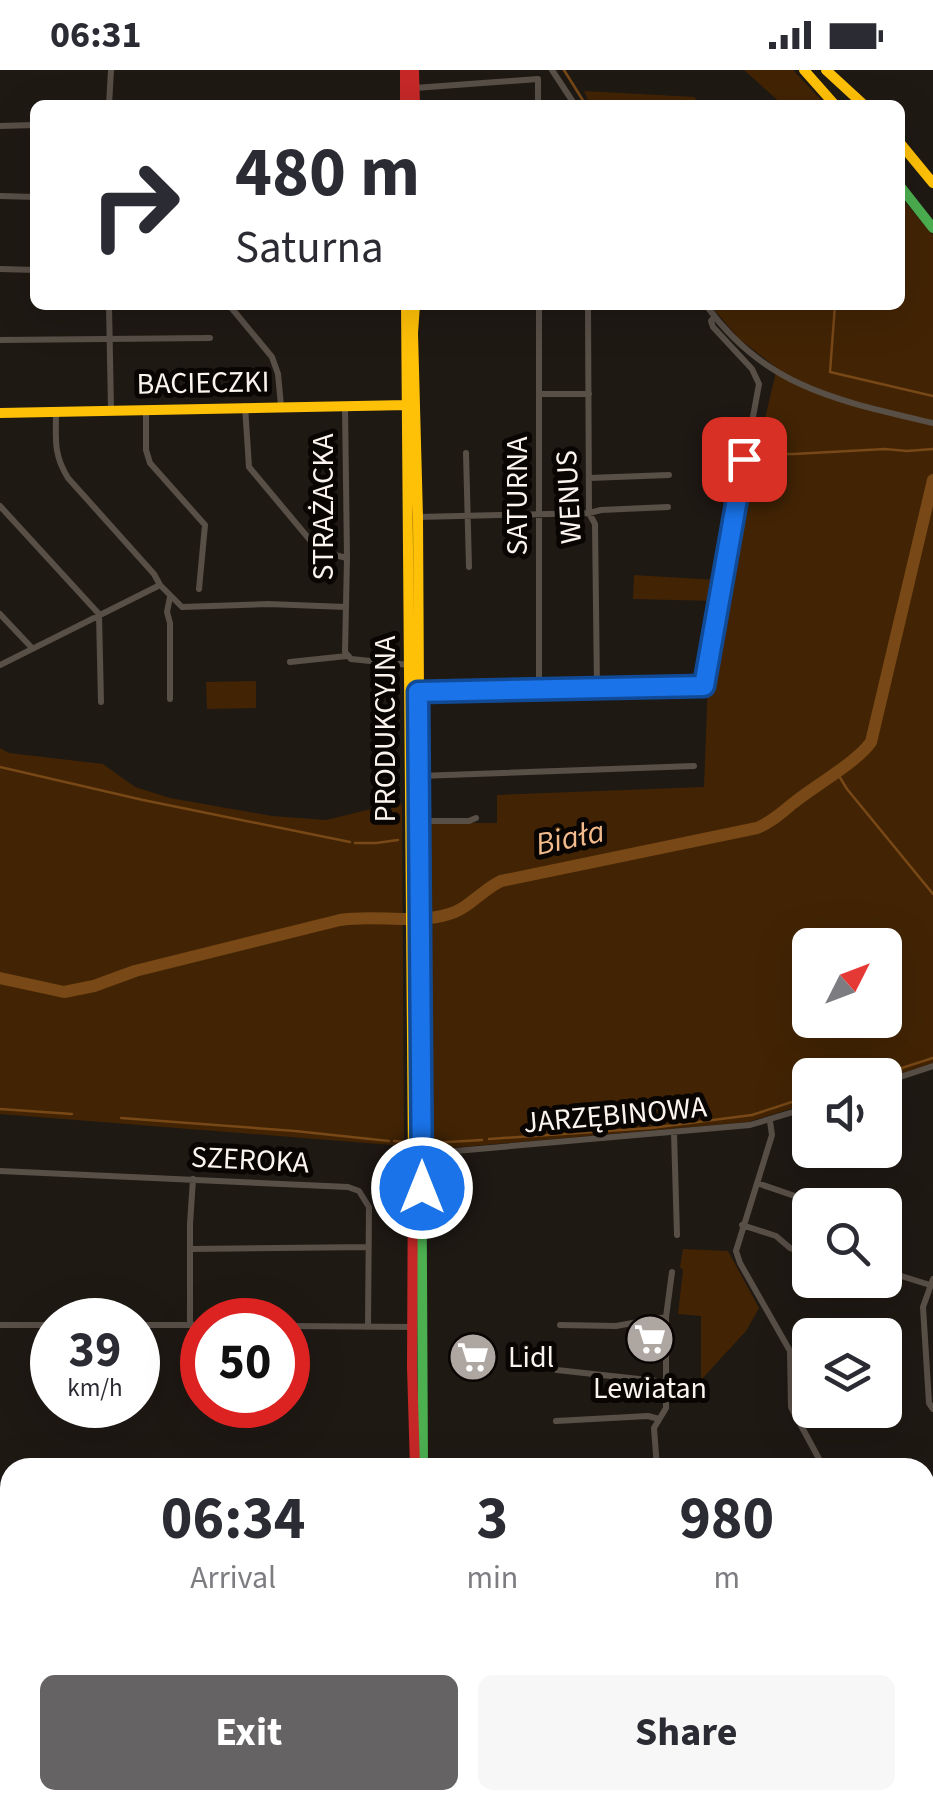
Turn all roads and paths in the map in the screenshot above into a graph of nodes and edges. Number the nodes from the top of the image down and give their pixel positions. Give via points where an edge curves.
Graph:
1 (111, 70) edge
2 (405, 70) edge
3 (414, 70) edge
4 (802, 70) edge
5 (826, 70) edge
6 (553, 71) edge
7 (538, 79) junction
8 (414, 88) junction
9 (109, 100) edge
10 (405, 100) edge
11 (415, 100) edge
12 (538, 100) edge
13 (572, 100) edge
14 (831, 100) edge
15 (859, 100) edge
16 (30, 125) edge
17 (0, 126) edge
18 (905, 149) edge
19 (933, 183) edge
20 (905, 192) edge
21 (0, 196) edge
22 (30, 196) edge
23 (933, 228) edge
24 (0, 269) edge
25 (30, 270) edge
26 (108, 310) edge
27 (233, 310) edge
28 (406, 310) edge
29 (415, 310) edge
30 (539, 310) edge
31 (588, 310) edge
32 (709, 310) edge
33 (714, 317) junction
34 (210, 338) dead end
35 (0, 340) edge
36 (111, 340) junction
37 (540, 394) junction
38 (589, 394) junction
39 (411, 405) junction
40 (245, 406) junction
41 (280, 406) junction
42 (345, 406) junction
43 (111, 410) junction
44 (146, 410) junction
45 (56, 412) junction
46 (0, 413) edge
47 (933, 422) edge
48 (466, 453) dead end
49 (669, 476) dead end
50 (589, 478) junction
51 (0, 506) edge
52 (668, 507) dead end
53 (590, 513) junction
54 (540, 514) junction
55 (466, 515) junction
56 (413, 517) junction
57 (347, 558) junction
58 (469, 567) dead end
59 (160, 585) junction
60 (199, 589) dead end
61 (170, 597) junction
62 (346, 607) junction
63 (0, 614) edge
64 (98, 614) junction
65 (32, 648) junction
66 (346, 656) junction
67 (290, 662) dead end
68 (0, 664) edge
69 (409, 664) junction
70 (596, 687) junction
71 (539, 688) junction
72 (418, 692) junction
73 (170, 699) dead end
74 (101, 702) dead end
75 (694, 766) dead end
76 (419, 776) junction
77 (476, 818) dead end
78 (419, 822) junction
79 (416, 909) junction
80 (933, 1066) edge
81 (902, 1076) edge
82 (792, 1113) edge
83 (770, 1120) junction
84 (674, 1133) junction
85 (417, 1153) junction
86 (0, 1171) edge
87 (193, 1179) junction
88 (756, 1183) junction
89 (792, 1195) edge
90 (742, 1225) junction
91 (677, 1236) dead end
92 (368, 1247) junction
93 (191, 1249) junction
94 (792, 1249) edge
95 (672, 1272) dead end
96 (902, 1275) edge
97 (931, 1282) edge
98 (190, 1298) edge
99 (666, 1317) junction
100 (0, 1324) edge
101 (30, 1324) edge
102 (560, 1325) dead end
103 (310, 1326) edge
104 (417, 1326) junction
105 (368, 1327) junction
106 (557, 1370) dead end
107 (666, 1382) junction
108 (933, 1409) edge
109 (659, 1419) junction
110 (556, 1421) dead end
111 (415, 1458) edge
112 (423, 1458) edge
113 (656, 1458) edge
114 (819, 1458) edge

1 - 9 street
2 - 10 main road
3 - 8 main road
4 - 14 main road
5 - 15 main road
6 - 7 street
6 - 13 street
7 - 8 street
7 - 12 street
8 - 11 main road
16 - 17 street
18 - 19 main road
20 - 23 main road
21 - 22 street
24 - 25 street
26 - 36 street
27 - 41 street via 272,356
28 - 39 main road, PRODUKCYJNA
29 - 39 main road, PRODUKCYJNA
30 - 37 street, SATURNA
31 - 38 street, WENUS
32 - 33 street
33 - 47 street via 756,359 812,391
33 - 70 street via 713,326 759,384 704,686
34 - 36 street
35 - 36 street
36 - 43 street
37 - 38 street
37 - 54 street, SATURNA
38 - 50 street, WENUS
39 - 42 main road, BACIECZKI
39 - 56 main road, PRODUKCYJNA
40 - 41 main road, BACIECZKI
40 - 44 main road, BACIECZKI
40 - 57 street via 250,467 315,546
41 - 42 main road, BACIECZKI
42 - 57 street, STRAŻACKA
43 - 44 main road, BACIECZKI
43 - 45 main road, BACIECZKI
44 - 60 street via 150,463 204,524
45 - 46 main road, BACIECZKI
45 - 59 street via 61,467
48 - 55 street
49 - 50 street
50 - 53 street, WENUS
51 - 64 street
52 - 53 street
53 - 54 street
53 - 70 street, WENUS
54 - 55 street
54 - 71 street, SATURNA
55 - 56 street
55 - 58 street
56 - 69 main road, PRODUKCYJNA
56 - 72 main road, PRODUKCYJNA
57 - 62 street, STRAŻACKA
59 - 61 street
59 - 64 street
61 - 62 street, STRAŻACKA via 182,607
61 - 73 street
62 - 66 street, STRAŻACKA
63 - 65 street
64 - 65 street
64 - 74 street
65 - 68 street
66 - 67 street
66 - 69 street
69 - 79 main road, PRODUKCYJNA
70 - 71 street
71 - 72 street
72 - 76 main road, PRODUKCYJNA
75 - 76 street, PRODUKCYJNA
76 - 78 main road, PRODUKCYJNA
77 - 78 street
78 - 79 main road, PRODUKCYJNA
79 - 85 main road, PRODUKCYJNA
80 - 81 street
82 - 83 street, JARZĘBINOWA
83 - 84 street, JARZĘBINOWA
83 - 88 street via 772,1135
84 - 85 street, JARZĘBINOWA
84 - 91 street
85 - 104 main road, PRODUKCYJNA
86 - 87 street, SZEROKA
87 - 92 street, SZEROKA via 359,1191 368,1206
87 - 93 street
88 - 89 street
88 - 90 street
90 - 94 street
90 - 114 street via 738,1258 790,1351 791,1407
92 - 93 street
92 - 105 street, SZEROKA
93 - 98 street
95 - 99 street
96 - 97 street
97 - 108 street via 923,1307
99 - 102 street via 616,1326
99 - 107 street
100 - 101 street
103 - 105 street
104 - 105 street
104 - 111 main road
104 - 112 main road
106 - 107 street
107 - 109 street
109 - 110 street
109 - 113 street

